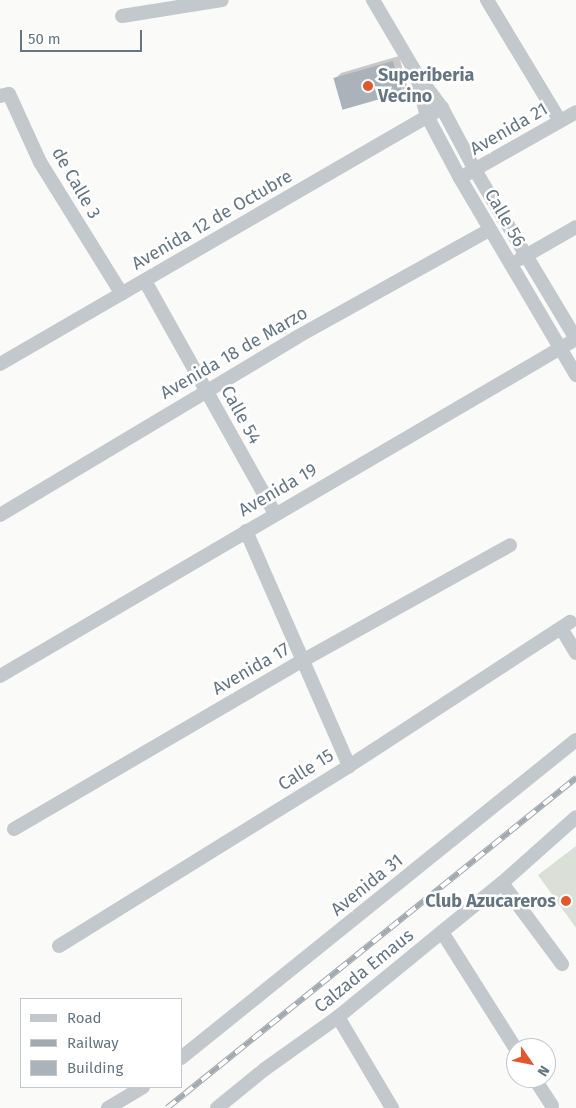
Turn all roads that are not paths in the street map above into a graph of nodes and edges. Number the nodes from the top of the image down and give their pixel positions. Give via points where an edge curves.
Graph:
1 (222, 0) edge
2 (373, 0) edge
3 (488, 0) edge
4 (122, 16) dead end
5 (416, 73) junction
6 (0, 96) edge
7 (442, 108) junction
8 (576, 112) edge
9 (427, 116) junction
10 (560, 121) junction
11 (475, 170) junction
12 (460, 178) junction
13 (576, 227) edge
14 (489, 230) junction
15 (527, 255) junction
16 (511, 264) junction
17 (145, 281) junction
18 (122, 294) junction
19 (576, 339) edge
20 (560, 348) junction
21 (0, 364) edge
22 (576, 375) edge
23 (206, 391) junction
24 (275, 514) junction
25 (0, 515) edge
26 (246, 531) junction
27 (510, 545) dead end
28 (576, 653) edge
29 (302, 661) junction
30 (0, 676) edge
31 (576, 740) edge
32 (349, 766) junction
33 (576, 817) edge
34 (14, 829) dead end
35 (502, 883) junction
36 (442, 932) junction
37 (59, 946) dead end
38 (562, 964) dead end
39 (338, 1017) junction
40 (509, 1038) edge
41 (182, 1057) edge
42 (141, 1088) edge
43 (540, 1088) edge
44 (552, 1106) dead end
45 (108, 1108) edge
46 (216, 1108) edge
47 (392, 1108) edge

1 - 4 street
2 - 5 street, Calle 56
3 - 10 street
5 - 7 street, Calle 56
5 - 9 street, Calle 56
6 - 18 street, de Calle 3 via 9,94 40,162
7 - 9 street, Avenida 12 de Octubre
7 - 11 street, Calle 56
8 - 10 street, Avenida 21
9 - 12 street, Calle 56
9 - 17 street, Avenida 12 de Octubre
10 - 11 street, Avenida 21
11 - 12 street, Avenida 21
11 - 15 street, Calle 56
12 - 14 street, Calle 56
13 - 15 street
14 - 16 street, Calle 56
14 - 23 street, Avenida 18 de Marzo
15 - 16 street
15 - 19 street, Calle 56
16 - 20 street, Calle 56
17 - 18 street, Avenida 12 de Octubre
17 - 23 street, Calle 54
18 - 21 street, Avenida 12 de Octubre
19 - 20 street, Avenida 19
20 - 22 street, Calle 56
20 - 24 street, Avenida 19
23 - 24 street, Calle 54
23 - 25 street, Avenida 18 de Marzo
24 - 26 street, Avenida 19
26 - 29 street
26 - 30 street, Avenida 19
27 - 29 street, Avenida 17
28 - 32 street, Calle 15 via 566,625
29 - 32 street
29 - 34 street, Avenida 17
31 - 41 street, Avenida 31
32 - 37 street, Calle 15
33 - 35 street, Calzada Emaus
35 - 36 street, Calzada Emaus
35 - 38 street
36 - 39 street, Calzada Emaus
36 - 40 street
39 - 46 street, Calzada Emaus
39 - 47 street
42 - 45 street
43 - 44 street

